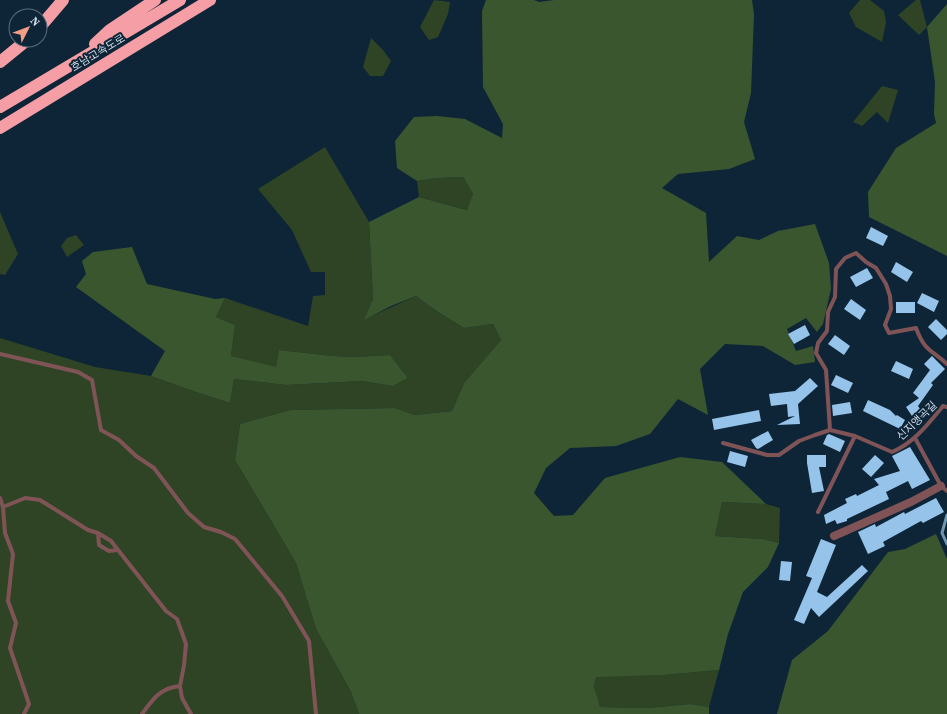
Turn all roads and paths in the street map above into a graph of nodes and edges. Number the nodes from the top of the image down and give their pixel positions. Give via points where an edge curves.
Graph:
1 (63, 0) edge
2 (155, 0) edge
3 (180, 0) edge
4 (210, 0) edge
5 (48, 18) edge
6 (17, 48) edge
7 (78, 59) junction
8 (0, 62) edge
9 (0, 107) edge
10 (0, 128) edge
11 (0, 354) edge
12 (947, 364) edge
13 (947, 403) edge
14 (945, 406) edge
15 (830, 430) junction
16 (855, 436) junction
17 (915, 438) junction
18 (723, 444) dead end
19 (945, 489) edge
20 (0, 498) edge
21 (3, 506) junction
22 (818, 512) dead end
23 (98, 533) junction
24 (834, 536) dead end
25 (118, 550) junction
26 (180, 686) junction
27 (24, 714) edge
28 (142, 714) edge
29 (191, 714) edge
30 (316, 714) edge

1 - 5 highway
2 - 7 highway via 110,30
3 - 7 highway, 호남고속도로
4 - 10 highway, 호남고속도로
6 - 8 highway
7 - 9 highway, 호남고속도로
11 - 30 lane via 78,372 92,380 101,430 119,440 154,468 188,513 204,527 235,539 282,596 310,641
12 - 15 lane via 921,342 916,328 889,334 885,325 891,309 886,284 876,268 856,253 845,258 836,269 835,297 828,312 827,331 818,344 816,353 826,370
13 - 14 lane, 신지앵곡길
14 - 17 lane, 신지앵곡길
15 - 16 lane, 신지앵곡길
15 - 18 lane via 799,441 779,455 767,455
16 - 17 lane, 신지앵곡길 via 892,452
16 - 22 lane
17 - 19 lane
19 - 24 street
20 - 21 lane
21 - 23 lane via 25,498 40,500 88,530
21 - 27 lane via 6,533 13,554 8,602 16,623 10,648 29,704
23 - 25 lane via 111,541
23 - 25 lane via 100,545 109,551
25 - 26 lane via 166,611 177,619 186,644
26 - 28 lane via 169,687 155,697
26 - 29 lane via 182,698

